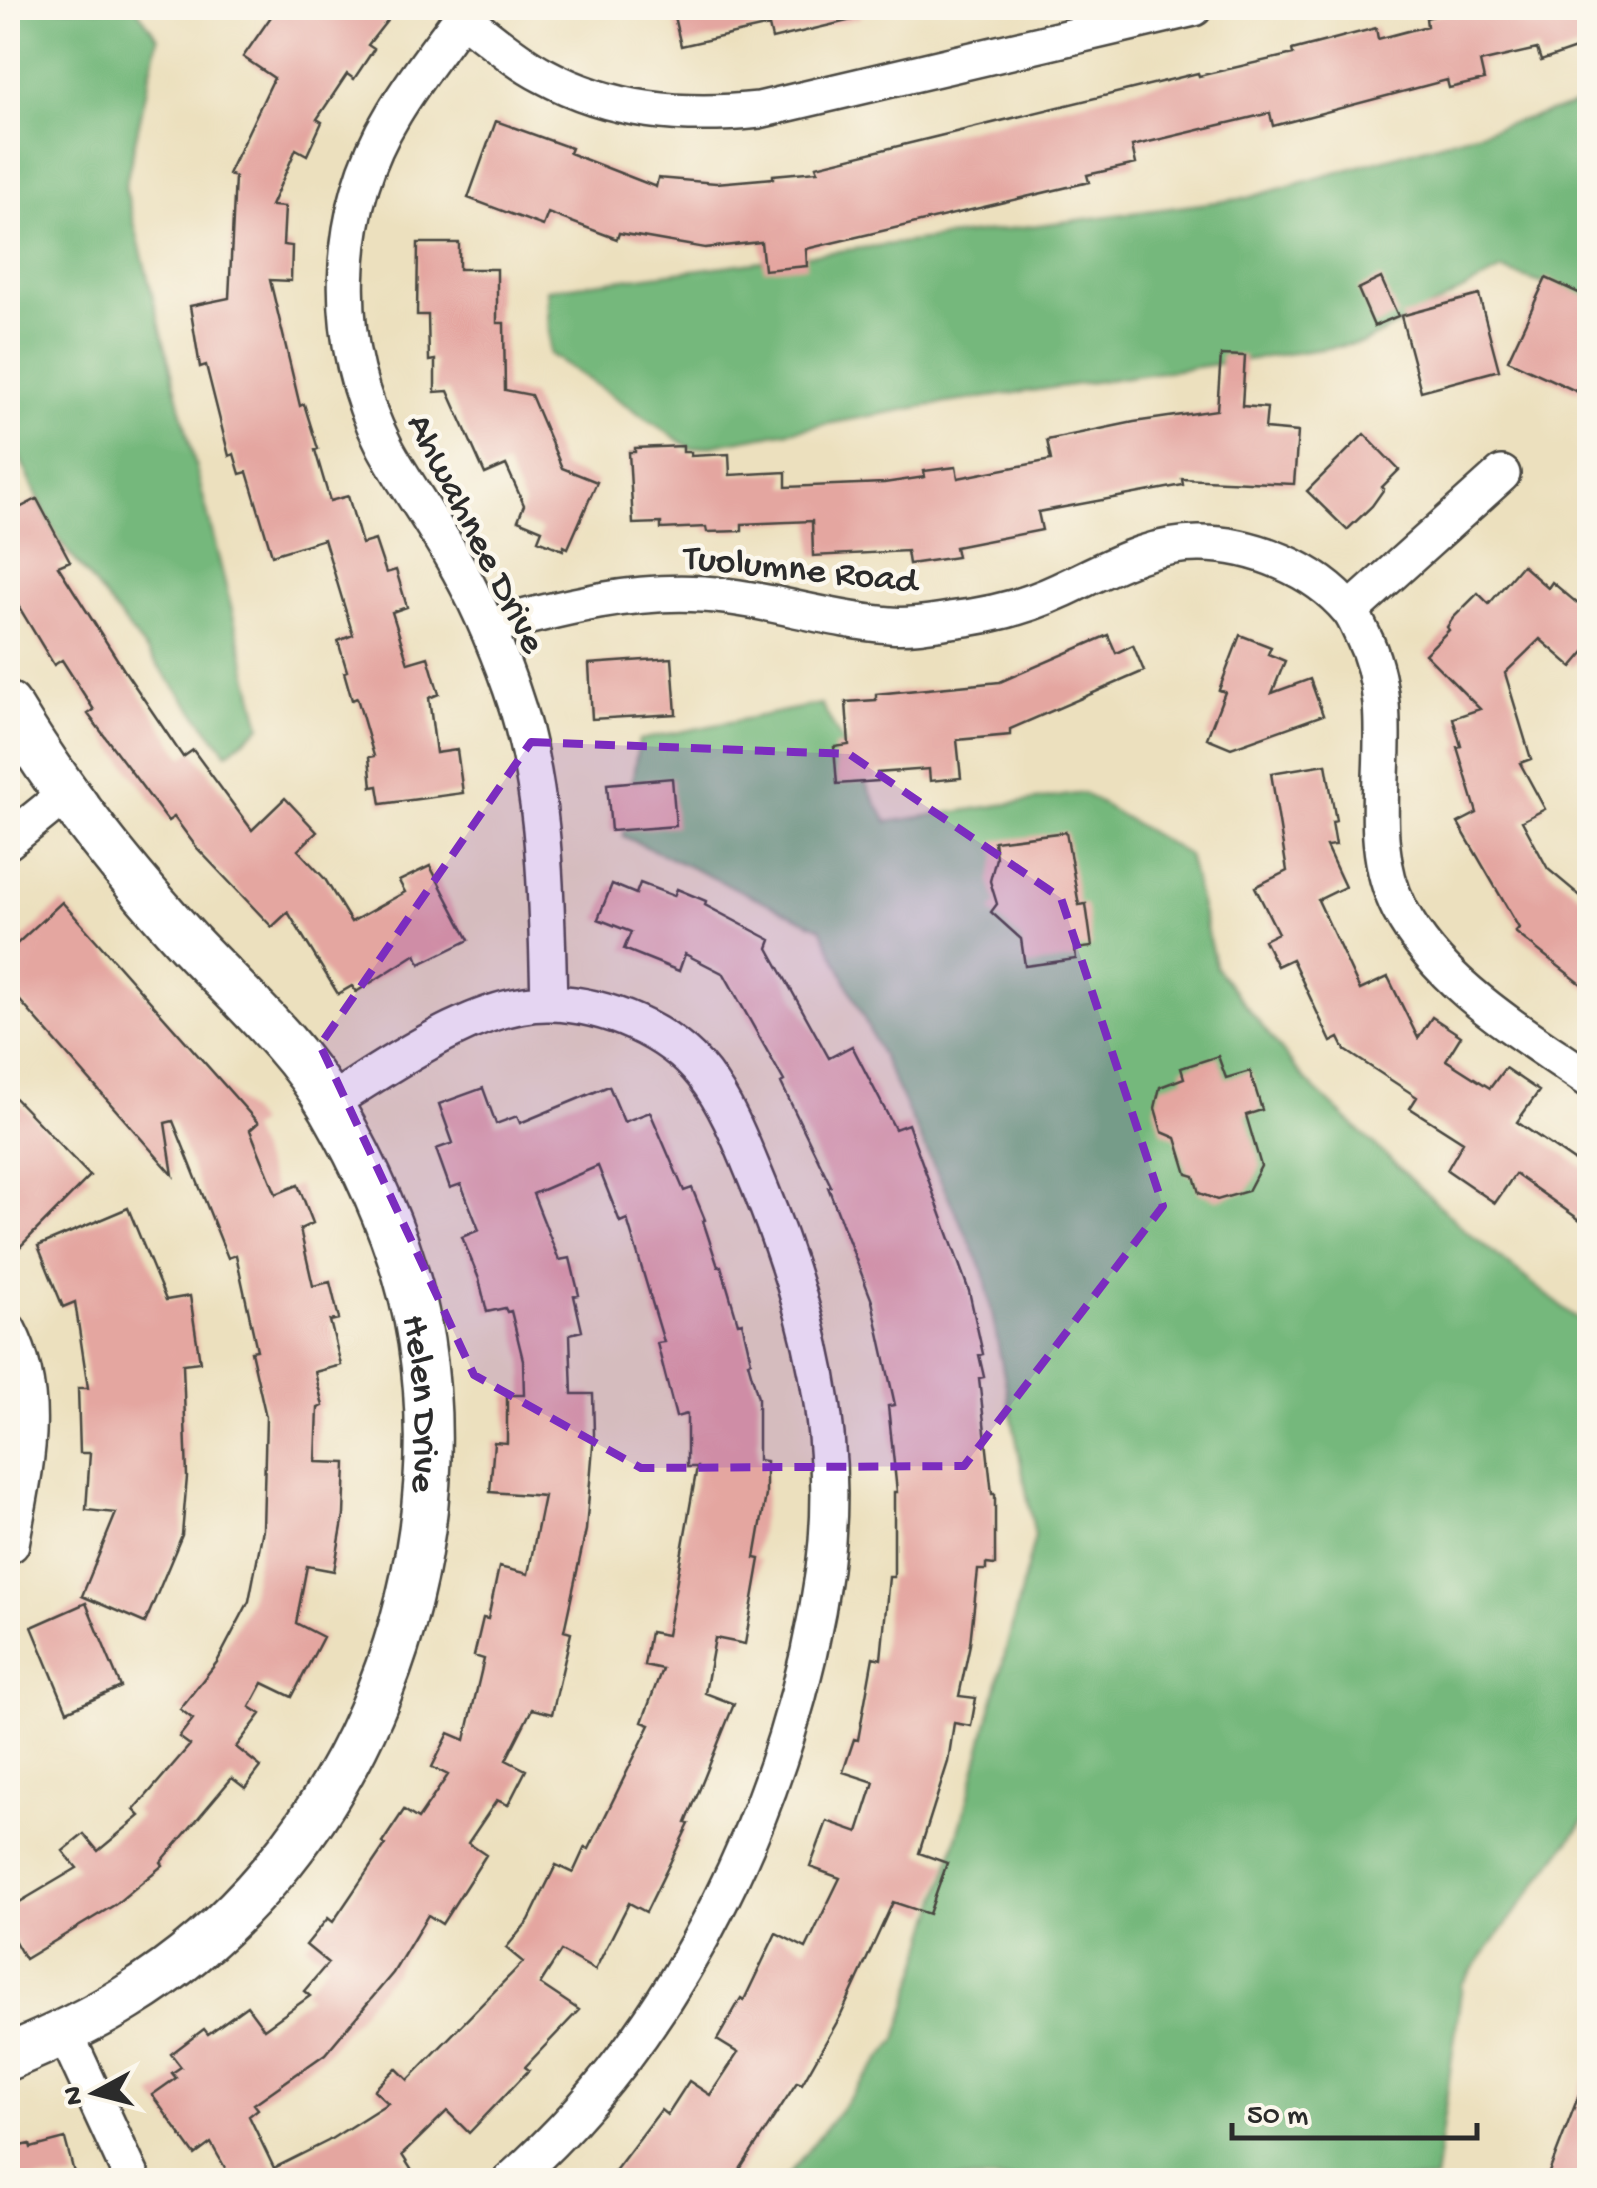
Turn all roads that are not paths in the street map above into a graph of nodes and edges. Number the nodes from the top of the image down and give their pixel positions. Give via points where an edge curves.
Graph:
1 (1194, 8) edge
2 (465, 12) edge
3 (1502, 474) dead end
4 (1350, 610) junction
5 (488, 627) junction
6 (8, 705) edge
7 (66, 794) junction
8 (8, 842) edge
9 (549, 1002) junction
10 (1590, 1080) edge
11 (329, 1103) junction
12 (8, 1330) edge
13 (12, 1544) dead end
14 (66, 2033) junction
15 (8, 2057) edge
16 (133, 2180) edge
17 (511, 2180) edge

1 - 2 street via 759,110 708,116 594,98 541,74
2 - 5 street, Ahwahnee Drive via 393,114 369,165 352,219 346,284 363,396
3 - 4 street
4 - 5 street, Tuolumne Road via 1310,574 1254,552 1202,544 1152,549 1056,593 954,620 895,626 700,593 588,602
4 - 10 street, Tuolumne Road via 1382,698 1382,855 1399,908 1472,998
5 - 9 street, Ahwahnee Drive via 531,758
6 - 7 street, Helen Drive
7 - 8 street
7 - 11 street, Helen Drive
9 - 11 street via 458,1026
9 - 17 street via 606,1012 658,1035 702,1072 732,1119 800,1294 827,1424 830,1498 824,1569 790,1726 730,1881 620,2061
11 - 14 street, Helen Drive via 369,1176 400,1257 420,1339 428,1446 414,1585 362,1736 285,1855 189,1953
12 - 13 street via 28,1385 30,1436
14 - 15 street, Helen Drive
14 - 16 street

